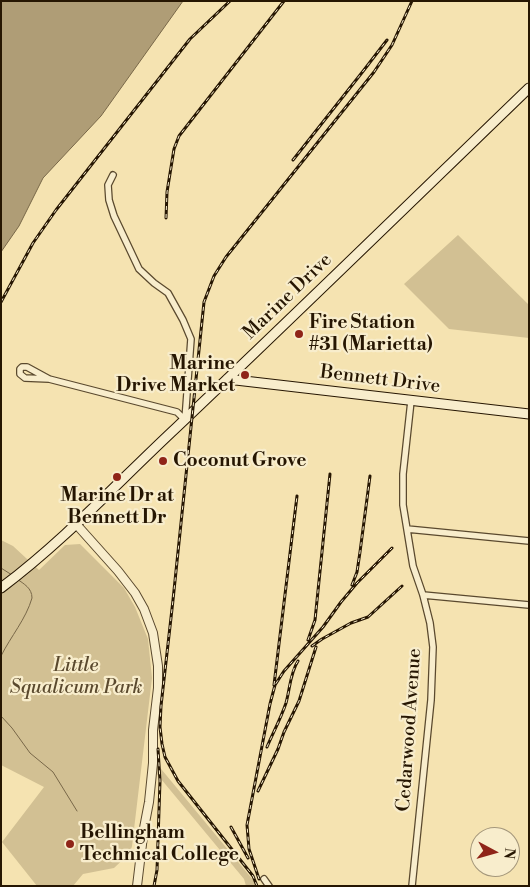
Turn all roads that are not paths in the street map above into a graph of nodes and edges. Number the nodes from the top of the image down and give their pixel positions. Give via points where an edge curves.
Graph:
1 (529, 88) edge
2 (113, 175) dead end
3 (48, 379) dead end
4 (227, 379) junction
5 (411, 400) junction
6 (529, 414) edge
7 (185, 420) junction
8 (76, 524) junction
9 (407, 529) junction
10 (529, 541) edge
11 (1, 588) edge
12 (423, 595) junction
13 (529, 605) edge
14 (264, 879) dead end
15 (137, 886) edge
16 (269, 886) edge
17 (412, 886) edge

1 - 4 main road, Marine Drive
2 - 7 street via 108,185 114,216 138,269 168,293 191,339
3 - 7 street via 177,412
4 - 5 main road, Bennett Drive
4 - 7 main road, Marine Drive
5 - 6 main road, Bennett Drive
5 - 9 street, Cedarwood Avenue via 403,474
7 - 8 main road, Marine Drive
8 - 11 main road, Marine Drive
8 - 15 street via 131,587 153,632 158,688 150,795
9 - 10 street
9 - 12 street, Cedarwood Avenue
12 - 13 street
12 - 17 street, Cedarwood Avenue via 433,647 431,700
14 - 16 street

